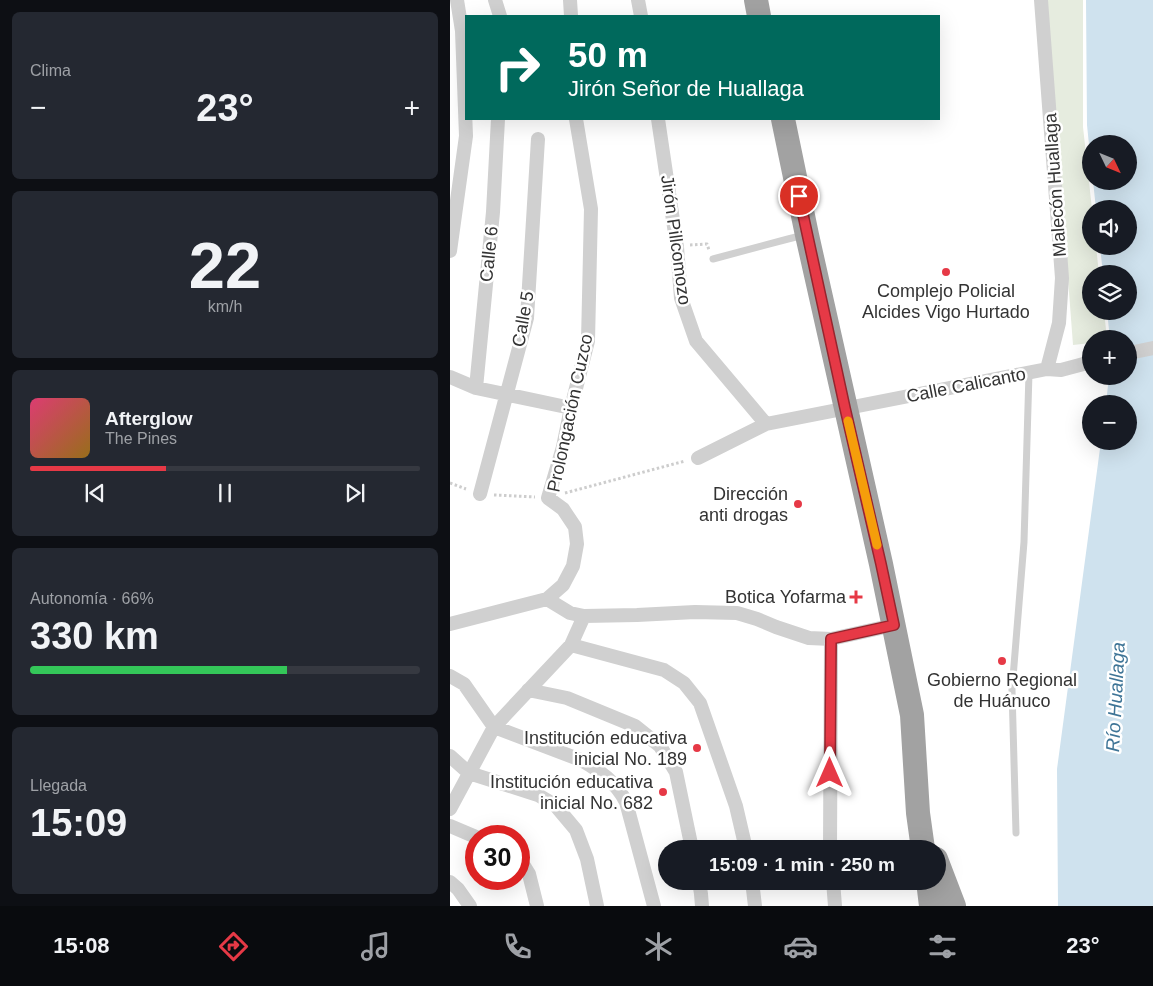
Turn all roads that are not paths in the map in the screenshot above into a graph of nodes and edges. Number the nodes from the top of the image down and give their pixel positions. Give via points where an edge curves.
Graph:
1 (457, 0) edge
2 (495, 0) edge
3 (570, 0) edge
4 (638, 0) edge
5 (756, 0) edge
6 (1040, 0) edge
7 (500, 15) edge
8 (571, 15) edge
9 (641, 15) edge
10 (759, 15) edge
11 (465, 110) edge
12 (465, 120) edge
13 (498, 120) edge
14 (576, 120) edge
15 (658, 120) edge
16 (783, 120) edge
17 (538, 140) dead end
18 (807, 235) junction
19 (450, 250) edge
20 (714, 259) road end
21 (1153, 348) edge
22 (1137, 351) edge
23 (1082, 365) edge
24 (1047, 369) junction
25 (1029, 374) junction
26 (450, 378) edge
27 (476, 388) junction
28 (506, 395) junction
29 (571, 408) junction
30 (845, 408) junction
31 (766, 424) junction
32 (698, 458) road end
33 (480, 494) road end
34 (547, 599) junction
35 (584, 616) junction
36 (450, 624) edge
37 (894, 625) junction
38 (831, 639) junction
39 (571, 645) junction
40 (450, 676) edge
41 (528, 690) junction
42 (494, 727) junction
43 (450, 756) edge
44 (469, 773) junction
45 (450, 809) edge
46 (918, 813) junction
47 (450, 826) edge
48 (465, 832) edge
49 (1016, 833) dead end
50 (690, 840) edge
51 (744, 840) edge
52 (830, 840) edge
53 (922, 840) edge
54 (928, 840) edge
55 (530, 879) edge
56 (450, 882) edge
57 (946, 885) edge
58 (700, 890) edge
59 (753, 890) edge
60 (833, 890) edge
61 (929, 890) edge
62 (470, 906) edge
63 (536, 906) edge
64 (597, 906) edge
65 (654, 906) edge
66 (702, 906) edge
67 (755, 906) edge
68 (834, 906) edge
69 (931, 906) edge
70 (954, 906) edge

1 - 11 street via 462,30
2 - 7 street
3 - 8 street
4 - 9 street
5 - 10 highway
6 - 24 street, Malecón Huallaga via 1062,278 1059,323
12 - 19 street
13 - 27 street, Calle 6 via 493,212
14 - 29 street, Prolongación Cuzco via 591,218 588,341
15 - 31 street, Jirón Pillcomozo via 677,247 681,298 696,341
16 - 18 highway
17 - 28 street, Calle 5 via 527,318
18 - 20 lane
18 - 30 highway
21 - 22 street
23 - 24 street, Calle Calicanto via 1061,370
24 - 25 street, Calle Calicanto
25 - 30 street, Calle Calicanto
25 - 49 lane via 1024,542 1012,690
26 - 27 street
27 - 28 street
28 - 29 street
28 - 33 street, Calle 5
29 - 34 street, Prolongación Cuzco via 548,498 563,509 575,527 577,544 573,566 563,585
30 - 31 street, Calle Calicanto
30 - 37 highway
31 - 32 street, Calle Calicanto
34 - 35 street via 570,613
34 - 36 street
35 - 38 street via 737,613 809,638
35 - 39 street
37 - 38 street
37 - 46 highway via 912,715
38 - 52 street
39 - 41 street
39 - 51 street via 664,670 684,683 700,703 736,806
40 - 42 street via 464,684
41 - 42 street
41 - 50 street via 566,698 635,726 660,746 676,772
42 - 44 street
42 - 65 street via 581,760 614,783 626,802
43 - 44 street
44 - 45 street
44 - 64 street via 538,795 555,806 576,830 587,859
46 - 53 highway
46 - 54 highway
47 - 48 street
55 - 63 street
56 - 62 street
57 - 70 highway
58 - 66 street
59 - 67 street
60 - 68 street
61 - 69 highway

